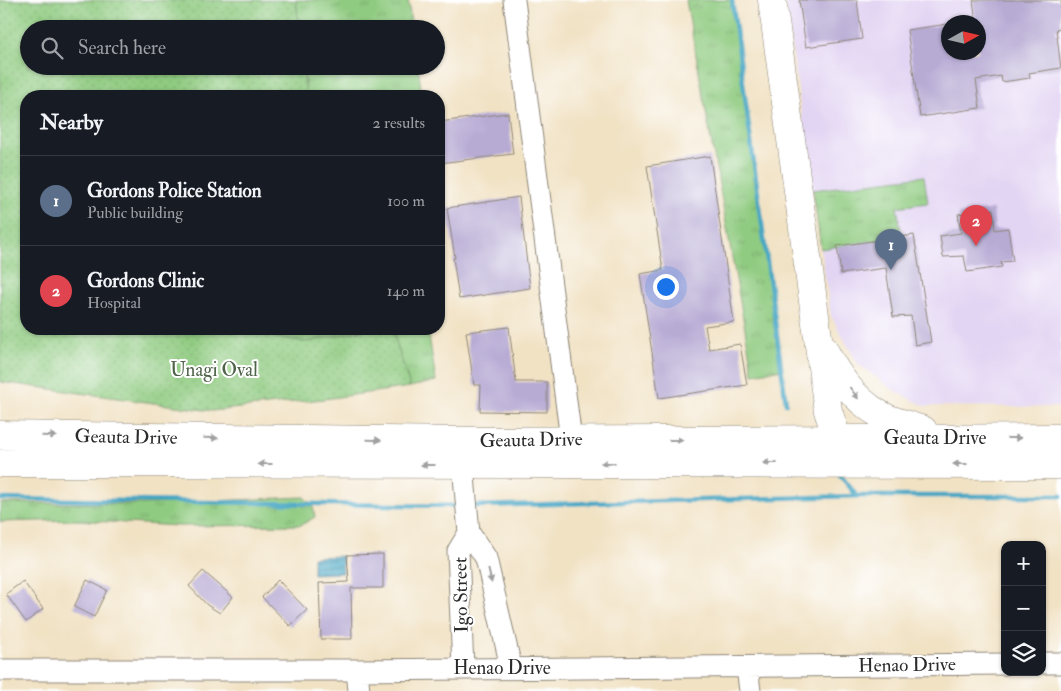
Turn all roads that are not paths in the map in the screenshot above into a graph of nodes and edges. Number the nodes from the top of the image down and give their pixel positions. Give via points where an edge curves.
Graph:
1 (514, 0) edge
2 (772, 0) edge
3 (818, 338) junction
4 (828, 411) junction
5 (0, 435) edge
6 (947, 438) junction
7 (1061, 438) edge
8 (800, 440) junction
9 (573, 451) junction
10 (839, 452) junction
11 (0, 463) edge
12 (1061, 464) edge
13 (464, 473) junction
14 (469, 533) junction
15 (1046, 663) edge
16 (1061, 663) edge
17 (1001, 664) edge
18 (511, 667) junction
19 (747, 667) junction
20 (463, 668) junction
21 (0, 670) edge
22 (358, 681) edge
23 (750, 691) edge

1 - 9 street
2 - 3 main road
3 - 4 main road
3 -> 6 main road via 829,360 859,400 888,418
4 - 8 main road via 813,432
4 - 10 main road
5 -> 9 main road, Geauta Drive via 461,441
6 -> 7 main road, Geauta Drive
6 - 10 main road, Geauta Drive
9 -> 8 main road, Geauta Drive
8 - 10 main road, Geauta Drive
10 -> 9 main road, Geauta Drive
9 - 13 main road, Geauta Drive
12 -> 10 main road, Geauta Drive
13 -> 11 main road, Geauta Drive
13 - 14 street, Igo Street
14 -> 18 street via 486,558
14 - 20 street, Igo Street via 458,551
15 - 16 street
17 - 19 street, Henao Drive
18 - 19 street, Henao Drive
18 - 20 street, Henao Drive
19 - 23 street
20 - 22 street, Henao Drive
21 - 22 street, Henao Drive

